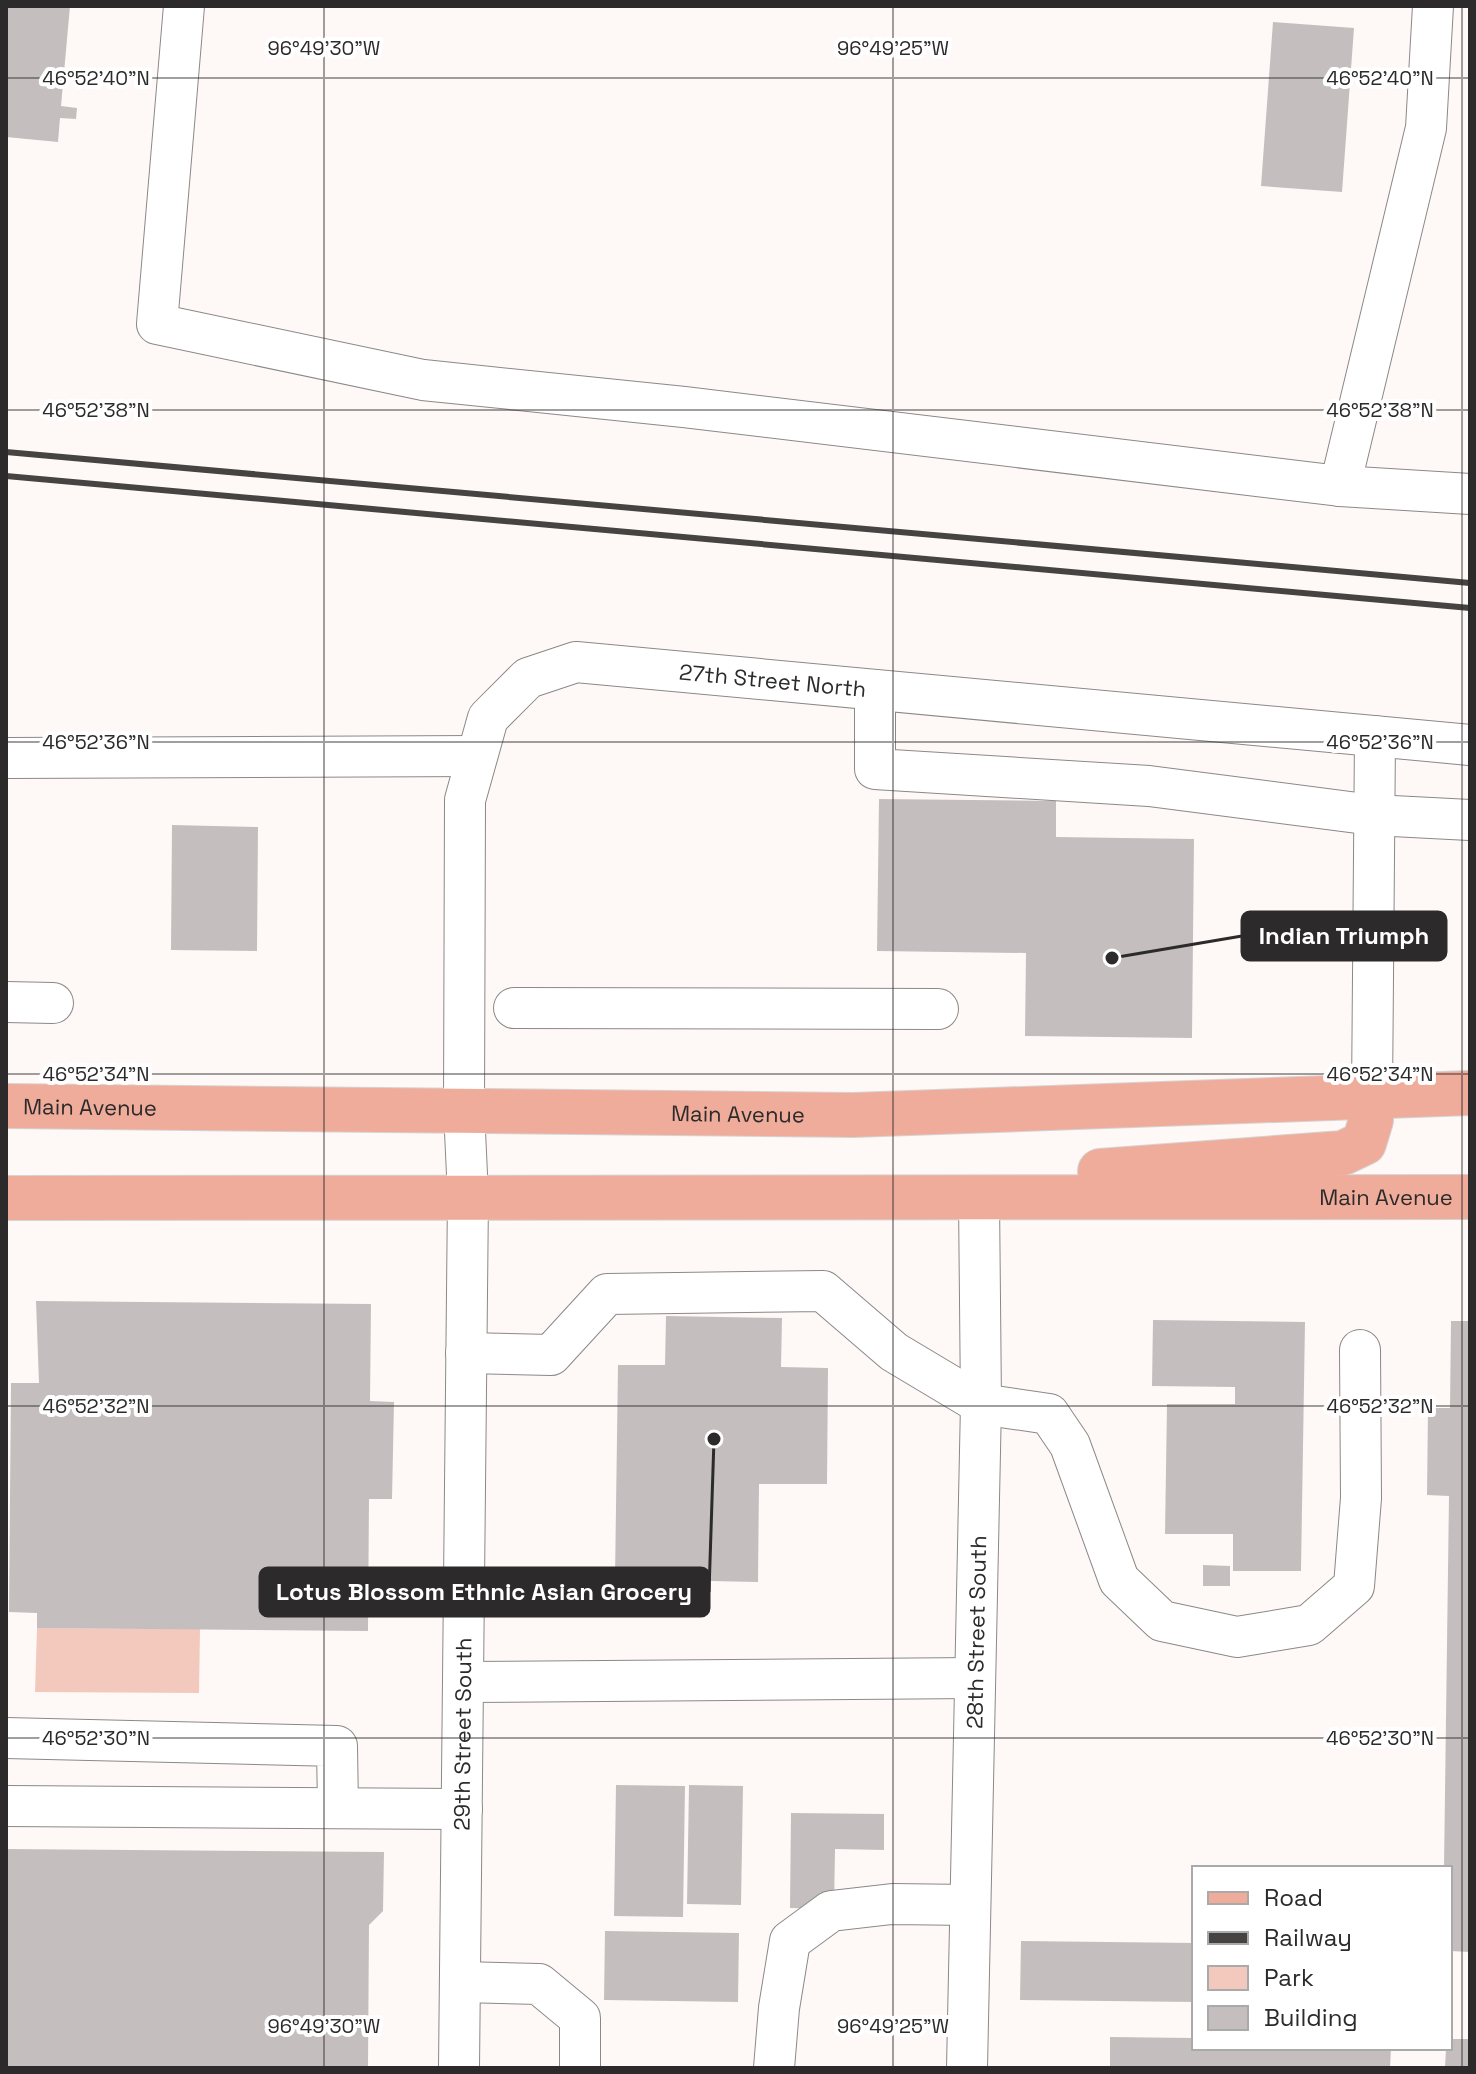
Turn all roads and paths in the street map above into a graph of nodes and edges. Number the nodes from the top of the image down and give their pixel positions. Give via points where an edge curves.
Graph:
1 (184, 6) edge
2 (1433, 6) edge
3 (1340, 486) junction
4 (1470, 494) edge
5 (875, 690) junction
6 (1375, 736) junction
7 (1470, 745) edge
8 (477, 756) junction
9 (6, 758) edge
10 (1373, 815) junction
11 (1470, 820) edge
12 (6, 1002) edge
13 (53, 1003) dead end
14 (514, 1008) dead end
15 (938, 1009) dead end
16 (1470, 1093) edge
17 (1372, 1097) junction
18 (6, 1106) edge
19 (464, 1110) junction
20 (468, 1196) junction
21 (899, 1197) junction
22 (1470, 1197) edge
23 (6, 1198) edge
24 (979, 1198) junction
25 (1360, 1350) dead end
26 (466, 1353) junction
27 (981, 1404) junction
28 (974, 1678) junction
29 (464, 1682) junction
30 (6, 1738) edge
31 (6, 1806) edge
32 (338, 1808) junction
33 (462, 1809) junction
34 (970, 1905) junction
35 (461, 1982) junction
36 (459, 2068) edge
37 (580, 2068) edge
38 (774, 2068) edge
39 (967, 2068) edge

1 - 3 street via 157,324 423,380
2 - 3 street via 1426,128
3 - 4 street
5 - 6 street, 27th Street North
5 - 8 street, 27th Street North via 576,662 528,678 488,718
5 - 10 street via 875,769 1149,786
6 - 7 street, 27th Street North
6 - 10 street
8 - 9 street
8 - 19 street, 27th Street North via 465,800
10 - 11 street
10 - 17 street
12 - 13 street
14 - 15 street
16 - 17 main road, Main Avenue
17 - 19 main road, Main Avenue via 853,1115
17 - 21 main road via 1364,1143 1343,1153 1092,1171
18 - 19 main road, Main Avenue
19 - 20 street, 29th Street South
20 - 21 main road, Main Avenue
20 - 23 main road, Main Avenue
20 - 26 street, 29th Street South
21 - 24 main road, Main Avenue
22 - 24 main road, Main Avenue
24 - 27 street, 28th Street South
25 - 27 street via 1361,1498 1354,1586 1309,1625 1237,1637 1162,1621 1119,1580 1070,1445 1049,1414
26 - 27 street via 551,1355 607,1294 823,1291 894,1352
26 - 29 street, 29th Street South
27 - 28 street, 28th Street South
28 - 29 street
28 - 34 street, 28th Street South
29 - 33 street, 29th Street South
30 - 32 street via 337,1746
31 - 32 street
32 - 33 street
33 - 35 street, 29th Street South
34 - 38 street via 892,1904 831,1911 790,1941
34 - 39 street, 28th Street South
35 - 36 street, 29th Street South
35 - 37 street via 539,1984 580,2018

